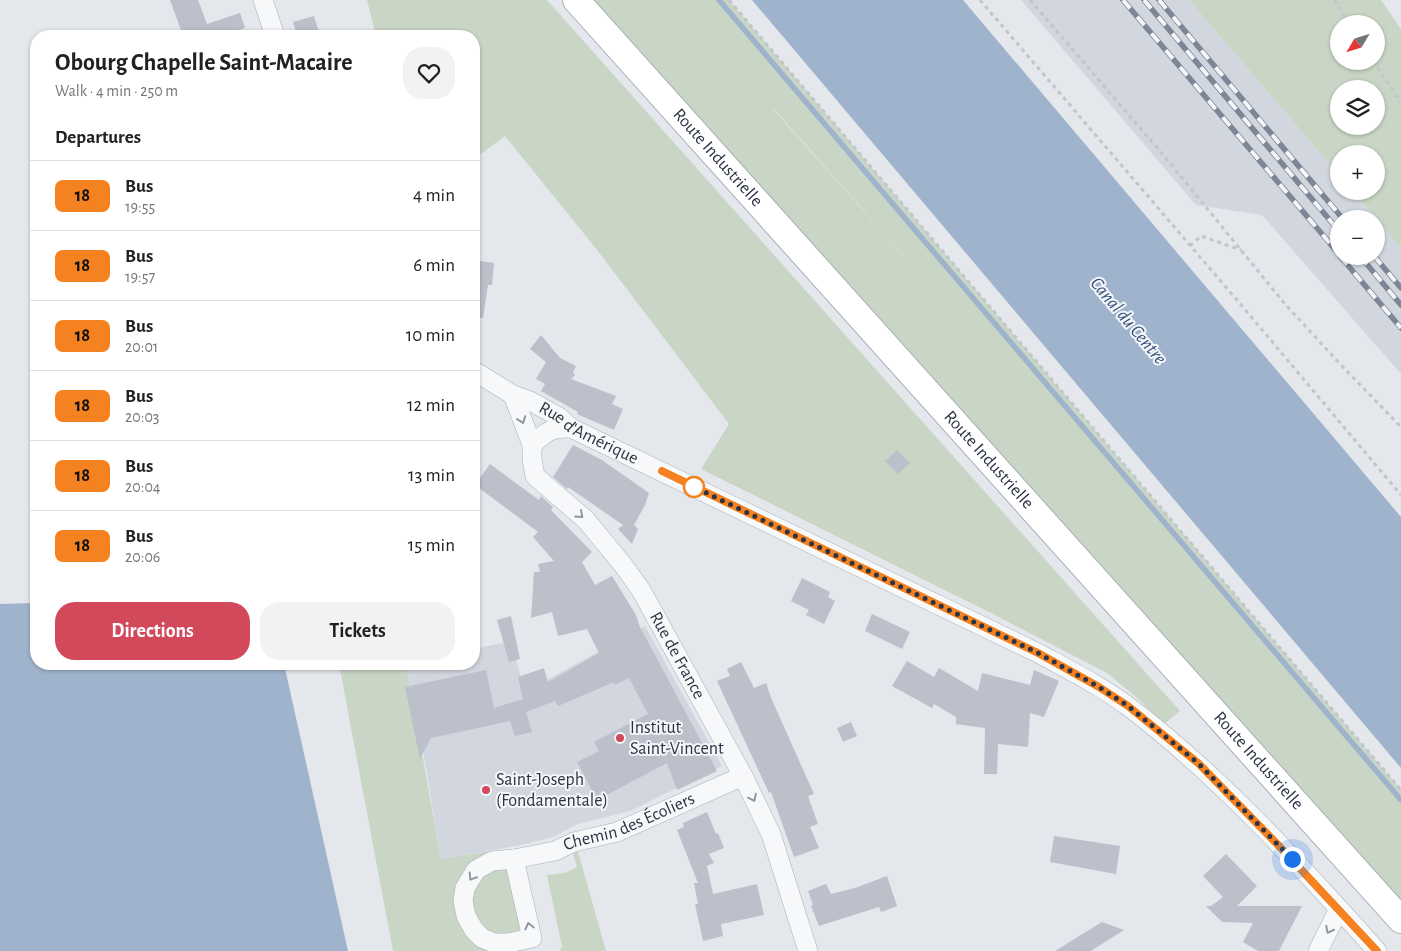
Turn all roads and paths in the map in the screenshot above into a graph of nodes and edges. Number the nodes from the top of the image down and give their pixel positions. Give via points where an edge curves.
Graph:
1 (263, 0) edge
2 (576, 0) edge
3 (729, 0) edge
4 (980, 0) edge
5 (1030, 0) edge
6 (1334, 0) edge
7 (1344, 15) edge
8 (273, 30) edge
9 (1379, 70) edge
10 (1401, 102) edge
11 (1190, 246) junction
12 (1242, 250) junction
13 (480, 375) edge
14 (513, 395) junction
15 (1401, 427) edge
16 (571, 428) junction
17 (532, 445) junction
18 (1401, 495) edge
19 (743, 776) junction
20 (1401, 790) edge
21 (514, 859) junction
22 (1339, 909) junction
23 (1401, 920) edge
24 (503, 947) edge
25 (808, 951) edge
26 (1318, 951) edge
27 (1377, 951) edge

1 - 8 street
2 - 23 main road, Route Industrielle
3 - 20 path
4 - 11 path
5 - 12 path
6 - 7 path
9 - 10 path
11 - 12 path via 1201,236
11 - 18 path
12 - 15 path via 1291,311
13 - 14 street, Rue d'Amérique
14 - 16 street, Rue d'Amérique via 530,400
14 -> 17 street, Rue de France
16 - 17 street via 554,428
16 - 22 street, Rue d'Amérique via 1038,653 1099,687 1128,706 1198,763
17 -> 19 street, Rue de France via 536,476 586,520 641,590
19 - 21 street, Chemin des Écoliers via 617,832 574,842 555,851
19 -> 25 street, Rue de France via 770,834
24 -> 21 street, Chemin des Écoliers via 532,938
21 -> 24 street, Chemin des Écoliers via 492,861 476,870 465,888 463,901 469,924 478,934
22 -> 26 street
22 - 27 street, Rue d'Amérique

